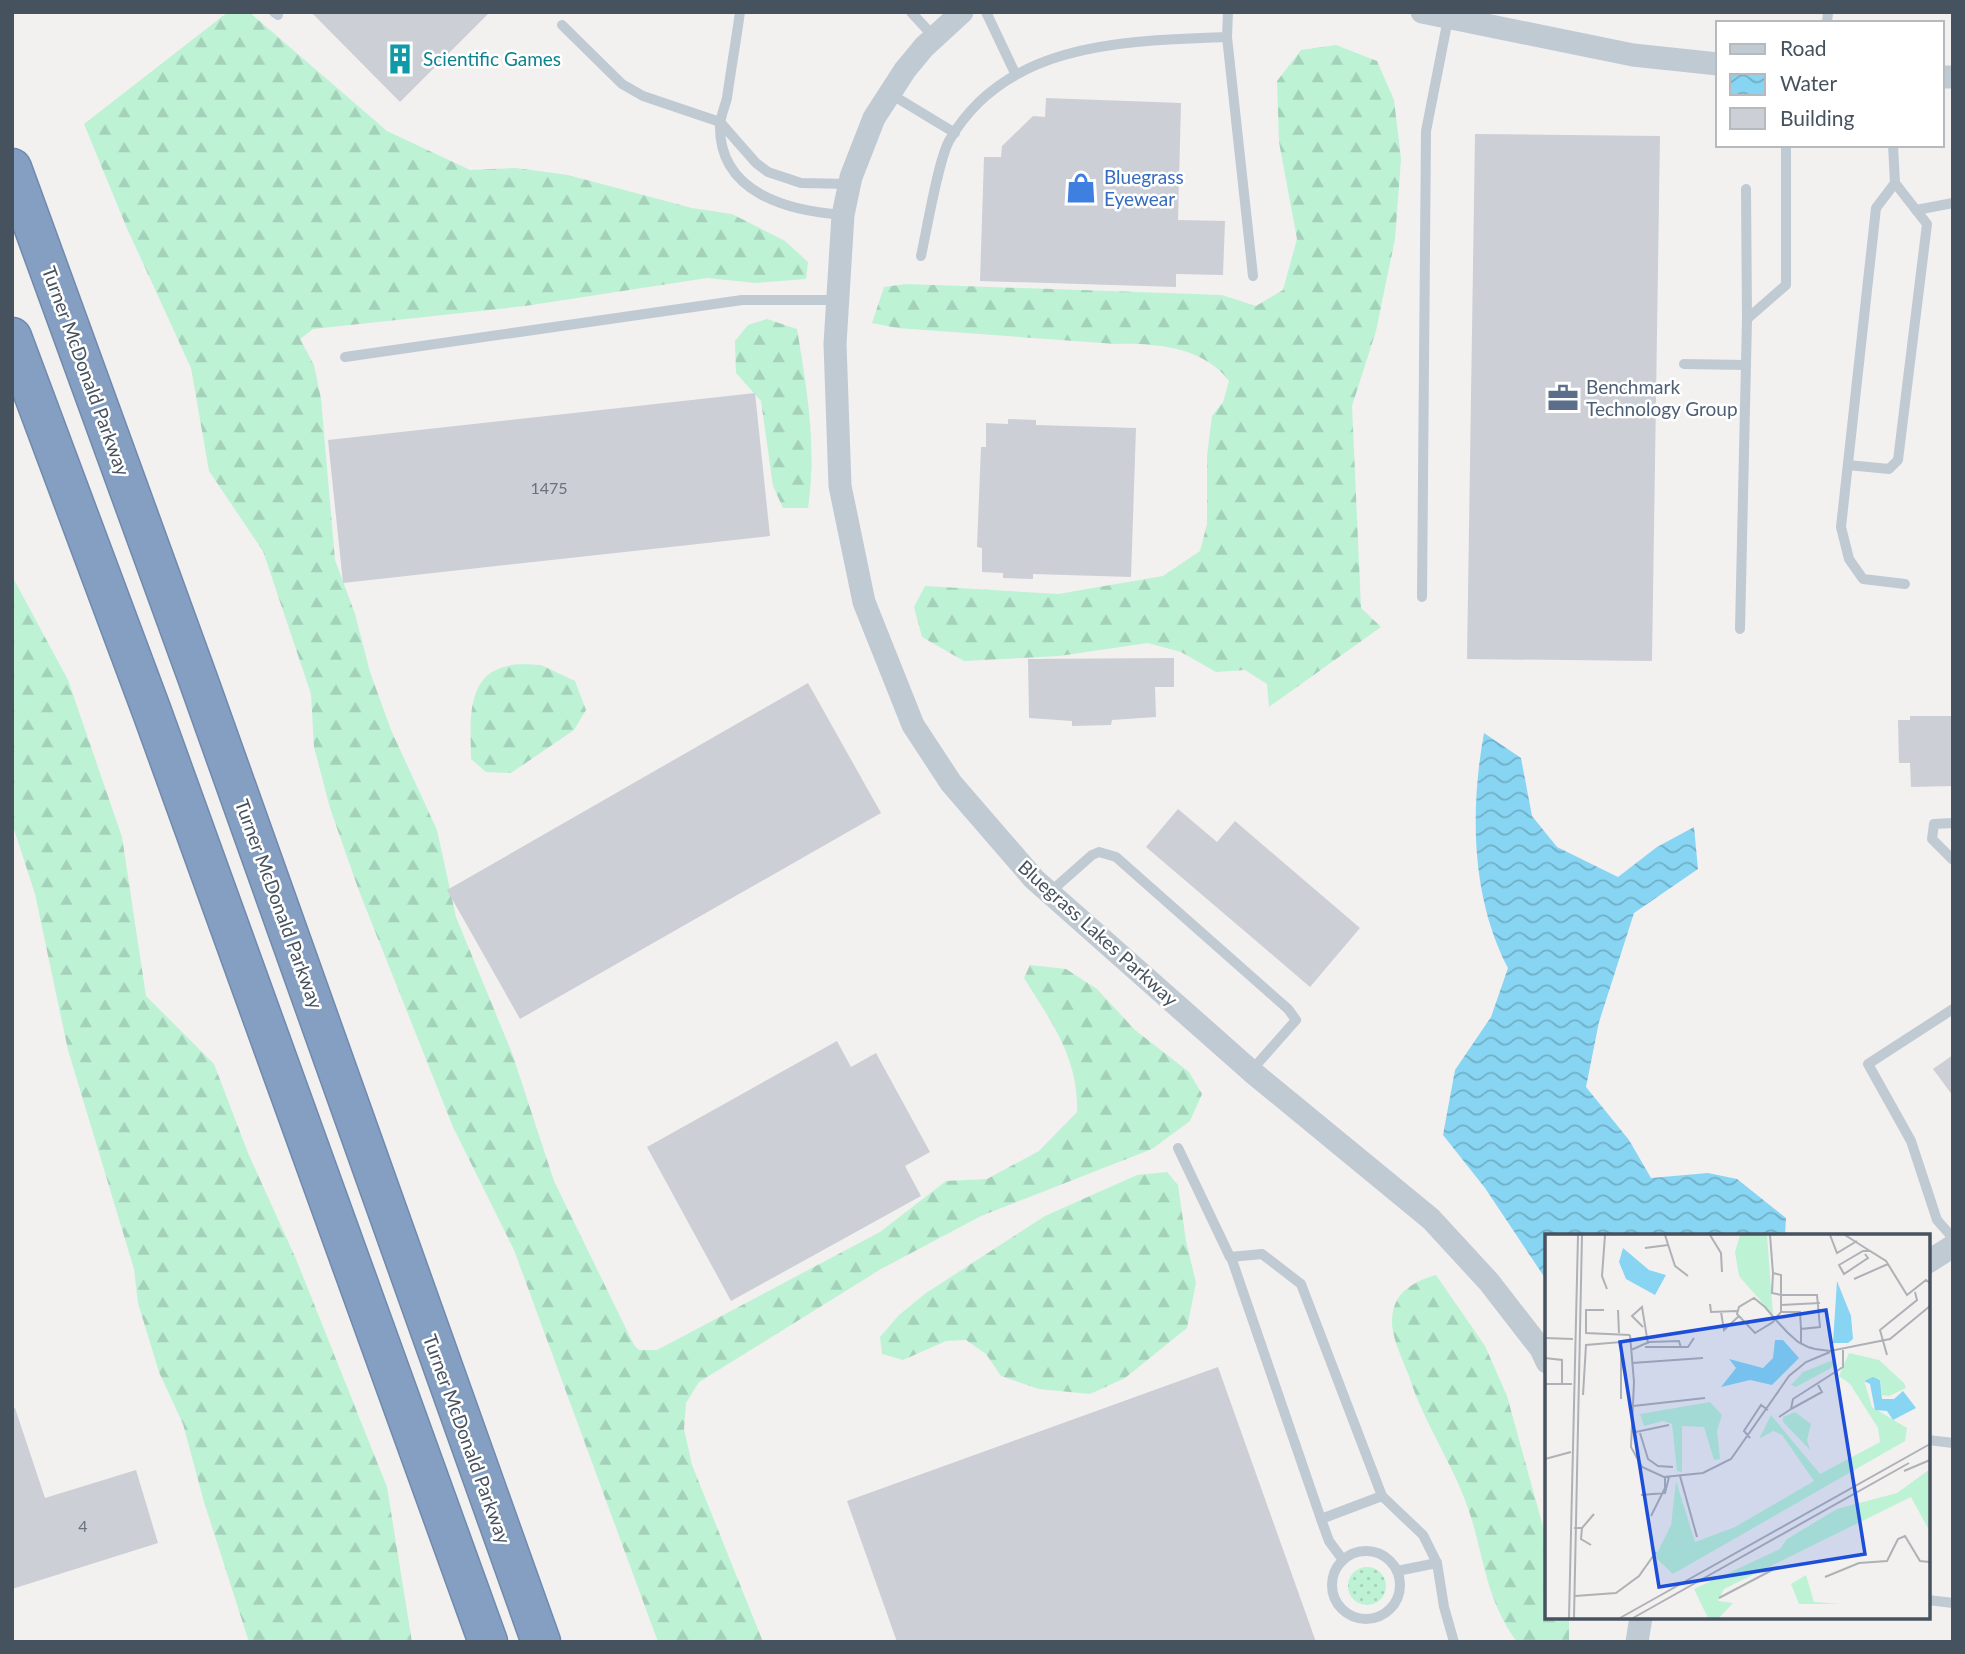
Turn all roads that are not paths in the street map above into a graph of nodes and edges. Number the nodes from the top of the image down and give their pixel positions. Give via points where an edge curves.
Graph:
1 (740, 12) edge
2 (911, 12) edge
3 (962, 12) edge
4 (986, 12) edge
5 (1228, 12) edge
6 (1422, 12) edge
7 (1448, 19) junction
8 (562, 26) dead end
9 (934, 37) junction
10 (1227, 37) junction
11 (1716, 64) edge
12 (1015, 73) junction
13 (889, 93) junction
14 (720, 122) junction
15 (955, 133) junction
16 (1786, 147) edge
17 (1893, 147) edge
18 (12, 168) edge
19 (1895, 183) junction
20 (849, 184) junction
21 (1746, 189) dead end
22 (1953, 203) edge
23 (1916, 210) junction
24 (843, 215) junction
25 (921, 256) dead end
26 (1253, 276) dead end
27 (838, 300) junction
28 (1747, 319) junction
29 (12, 337) edge
30 (345, 357) dead end
31 (1684, 364) dead end
32 (1746, 365) junction
33 (1847, 465) junction
34 (1906, 584) dead end
35 (1422, 597) dead end
36 (1740, 629) dead end
37 (1953, 823) edge
38 (1953, 860) edge
39 (1049, 893) junction
40 (1953, 1009) edge
41 (1251, 1070) junction
42 (1178, 1148) dead end
43 (381, 1200) junction
44 (1953, 1238) edge
45 (1953, 1246) edge
46 (1231, 1257) junction
47 (1930, 1261) edge
48 (1545, 1358) edge
49 (1930, 1440) edge
50 (1953, 1443) edge
51 (1382, 1496) junction
52 (1321, 1519) junction
53 (1343, 1560) junction
54 (1437, 1563) junction
55 (1397, 1571) junction
56 (1930, 1600) edge
57 (1953, 1604) edge
58 (1624, 1619) edge
59 (1641, 1619) edge
60 (488, 1642) edge
61 (541, 1642) edge
62 (566, 1642) edge
63 (1454, 1642) edge
64 (1626, 1642) edge
65 (1637, 1642) edge

1 - 14 lane
2 - 9 lane
3 - 9 street, Bluegrass Lakes Parkway
4 - 12 lane
5 - 10 lane
6 - 7 street
7 - 11 street via 1633,55
7 - 35 lane via 1426,131
8 - 14 lane via 622,84 643,96
9 - 13 street, Bluegrass Lakes Parkway
10 - 12 lane via 1064,52
10 - 26 lane
12 - 15 lane via 968,114
13 - 15 lane
13 - 20 street, Bluegrass Lakes Parkway via 862,144
14 - 20 lane via 768,172 801,183
14 - 24 lane via 728,161 752,191 812,213
15 - 25 lane via 948,143
16 - 28 lane via 1786,285
17 - 19 lane
18 - 43 highway, Turner McDonald Parkway
19 - 23 lane
19 - 33 lane via 1876,208
20 - 24 street, Bluegrass Lakes Parkway
21 - 28 lane
22 - 23 lane
23 - 33 lane via 1927,224 1898,460 1889,469
24 - 27 street, Bluegrass Lakes Parkway
27 - 30 lane via 742,300
27 - 39 street, Bluegrass Lakes Parkway via 835,364 840,486 864,602 913,725 951,783
28 - 32 lane
29 - 60 highway
31 - 32 lane
32 - 36 lane
33 - 34 lane via 1841,527 1849,559 1863,579
37 - 38 lane via 1934,824 1932,839
39 - 41 street, Bluegrass Lakes Parkway
39 - 41 lane via 1092,855 1099,852 1116,858 1296,1020
40 - 44 lane via 1868,1064 1911,1141 1937,1220
41 - 48 street, Bluegrass Lakes Parkway via 1431,1219 1489,1282
42 - 46 lane
43 - 61 highway, Turner McDonald Parkway
43 - 62 highway
45 - 47 street
46 - 51 lane via 1262,1254 1301,1284
46 - 52 lane
49 - 50 lane
51 - 52 lane
51 - 54 lane via 1423,1535
52 - 53 lane
53 - 55 lane via 1373,1552
53 - 55 lane via 1336,1569 1333,1592 1337,1603 1354,1617 1377,1618 1395,1604 1400,1582
54 - 55 lane
54 - 63 lane
56 - 57 lane
58 - 64 street
59 - 65 street

